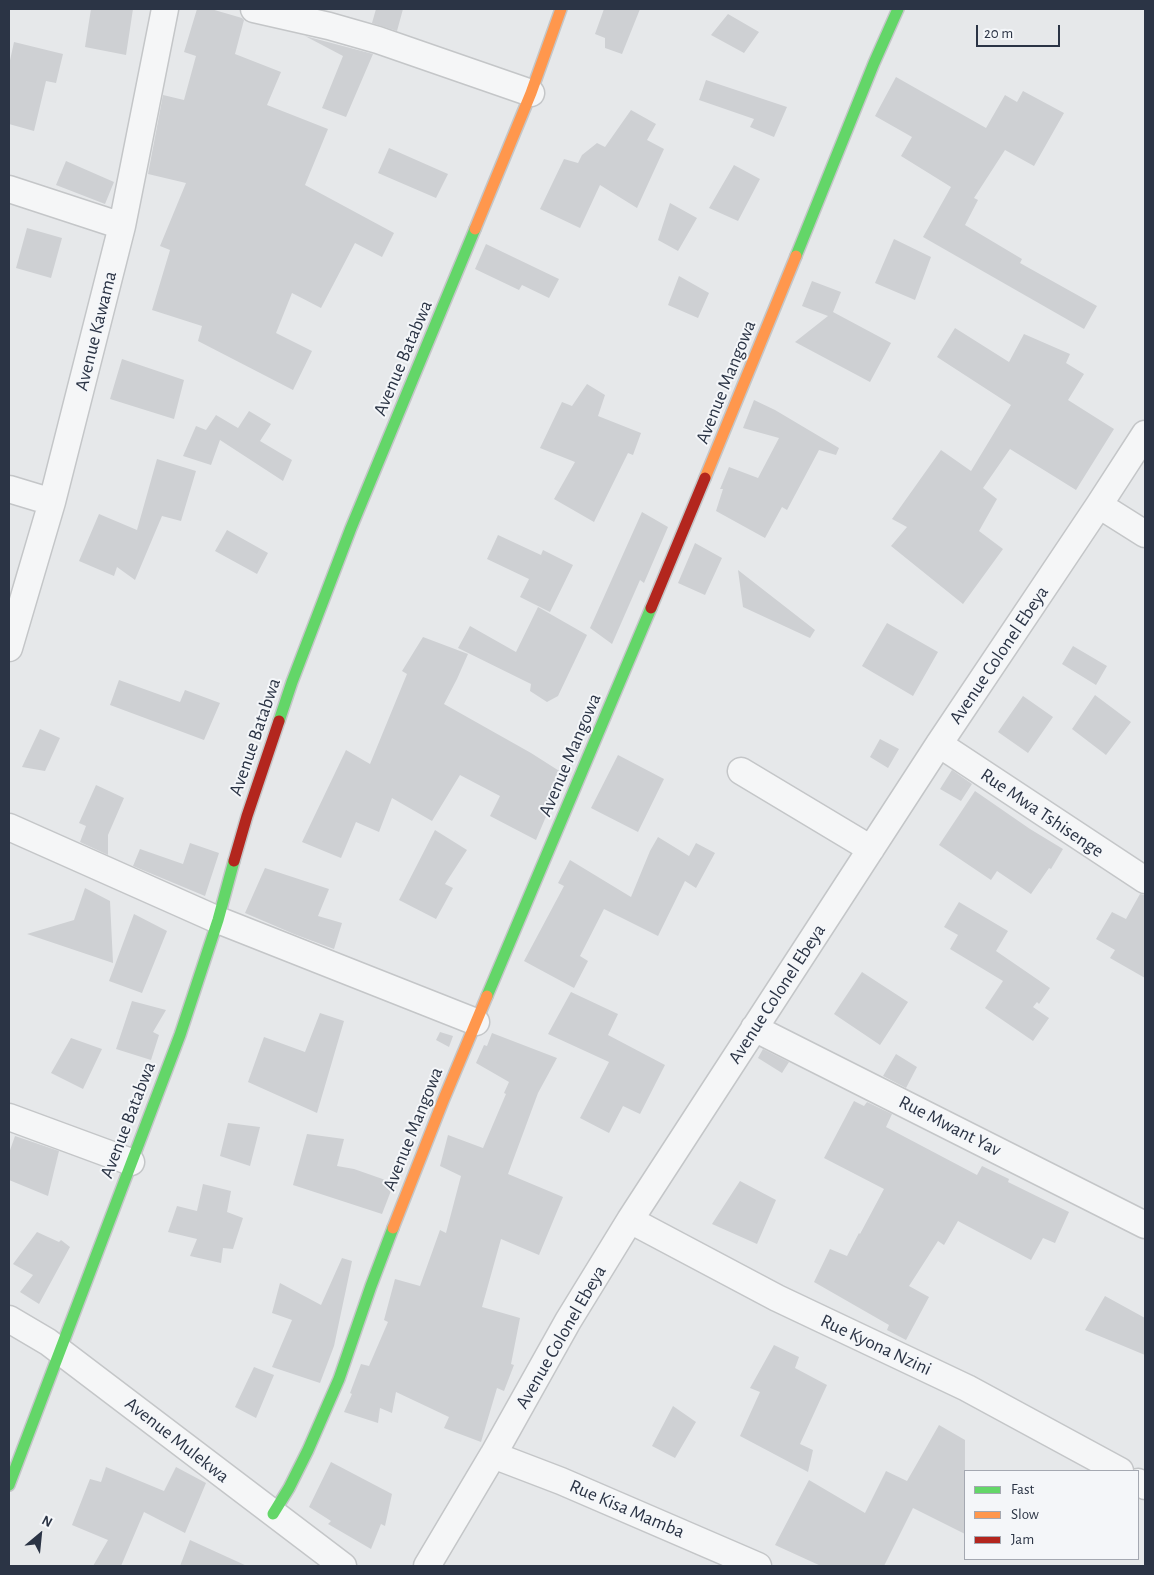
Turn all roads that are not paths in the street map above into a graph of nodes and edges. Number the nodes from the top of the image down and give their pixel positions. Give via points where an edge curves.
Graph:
1 (165, 9) edge
2 (254, 9) edge
3 (561, 9) edge
4 (898, 9) edge
5 (531, 93) junction
6 (9, 189) edge
7 (122, 226) junction
8 (1145, 434) edge
9 (9, 489) edge
10 (52, 502) junction
11 (1099, 505) junction
12 (1145, 534) edge
13 (9, 648) edge
14 (939, 744) junction
15 (741, 771) dead end
16 (9, 827) edge
17 (871, 849) junction
18 (1145, 880) edge
19 (218, 920) junction
20 (476, 1022) junction
21 (754, 1028) junction
22 (9, 1117) edge
23 (131, 1162) junction
24 (630, 1220) junction
25 (1145, 1225) edge
26 (9, 1319) edge
27 (60, 1351) junction
28 (493, 1455) junction
29 (1118, 1470) edge
30 (9, 1485) edge
31 (273, 1514) junction
32 (343, 1566) edge
33 (427, 1566) edge
34 (758, 1566) edge

1 - 7 street, Avenue Kawama
2 - 5 street via 378,40
3 - 5 street, Avenue Batabwa
4 - 20 street, Avenue Mangowa via 602,727
5 - 19 street, Avenue Batabwa via 351,528 295,673 247,816
6 - 7 street
7 - 10 street, Avenue Kawama
8 - 11 street, Avenue Colonel Ebeya
9 - 10 street
10 - 13 street, Avenue Kawama
11 - 12 street
11 - 14 street, Avenue Colonel Ebeya
14 - 17 street, Avenue Colonel Ebeya
14 - 18 street, Rue Mwa Tshisenge
15 - 17 street
16 - 19 street
17 - 21 street, Avenue Colonel Ebeya
19 - 20 street
19 - 23 street, Avenue Batabwa via 180,1035
20 - 31 street, Avenue Mangowa via 408,1189 339,1380 308,1450
21 - 24 street, Avenue Colonel Ebeya
21 - 25 street, Rue Mwant Yav
22 - 23 street
23 - 27 street, Avenue Batabwa
24 - 28 street, Avenue Colonel Ebeya
24 - 29 street, Rue Kyona Nzini via 777,1298 967,1388
26 - 27 street, Avenue Mulekwa
27 - 30 street, Avenue Batabwa
27 - 31 street, Avenue Mulekwa
28 - 33 street, Avenue Colonel Ebeya
28 - 34 street, Rue Kisa Mamba via 595,1495
31 - 32 street, Avenue Mulekwa

